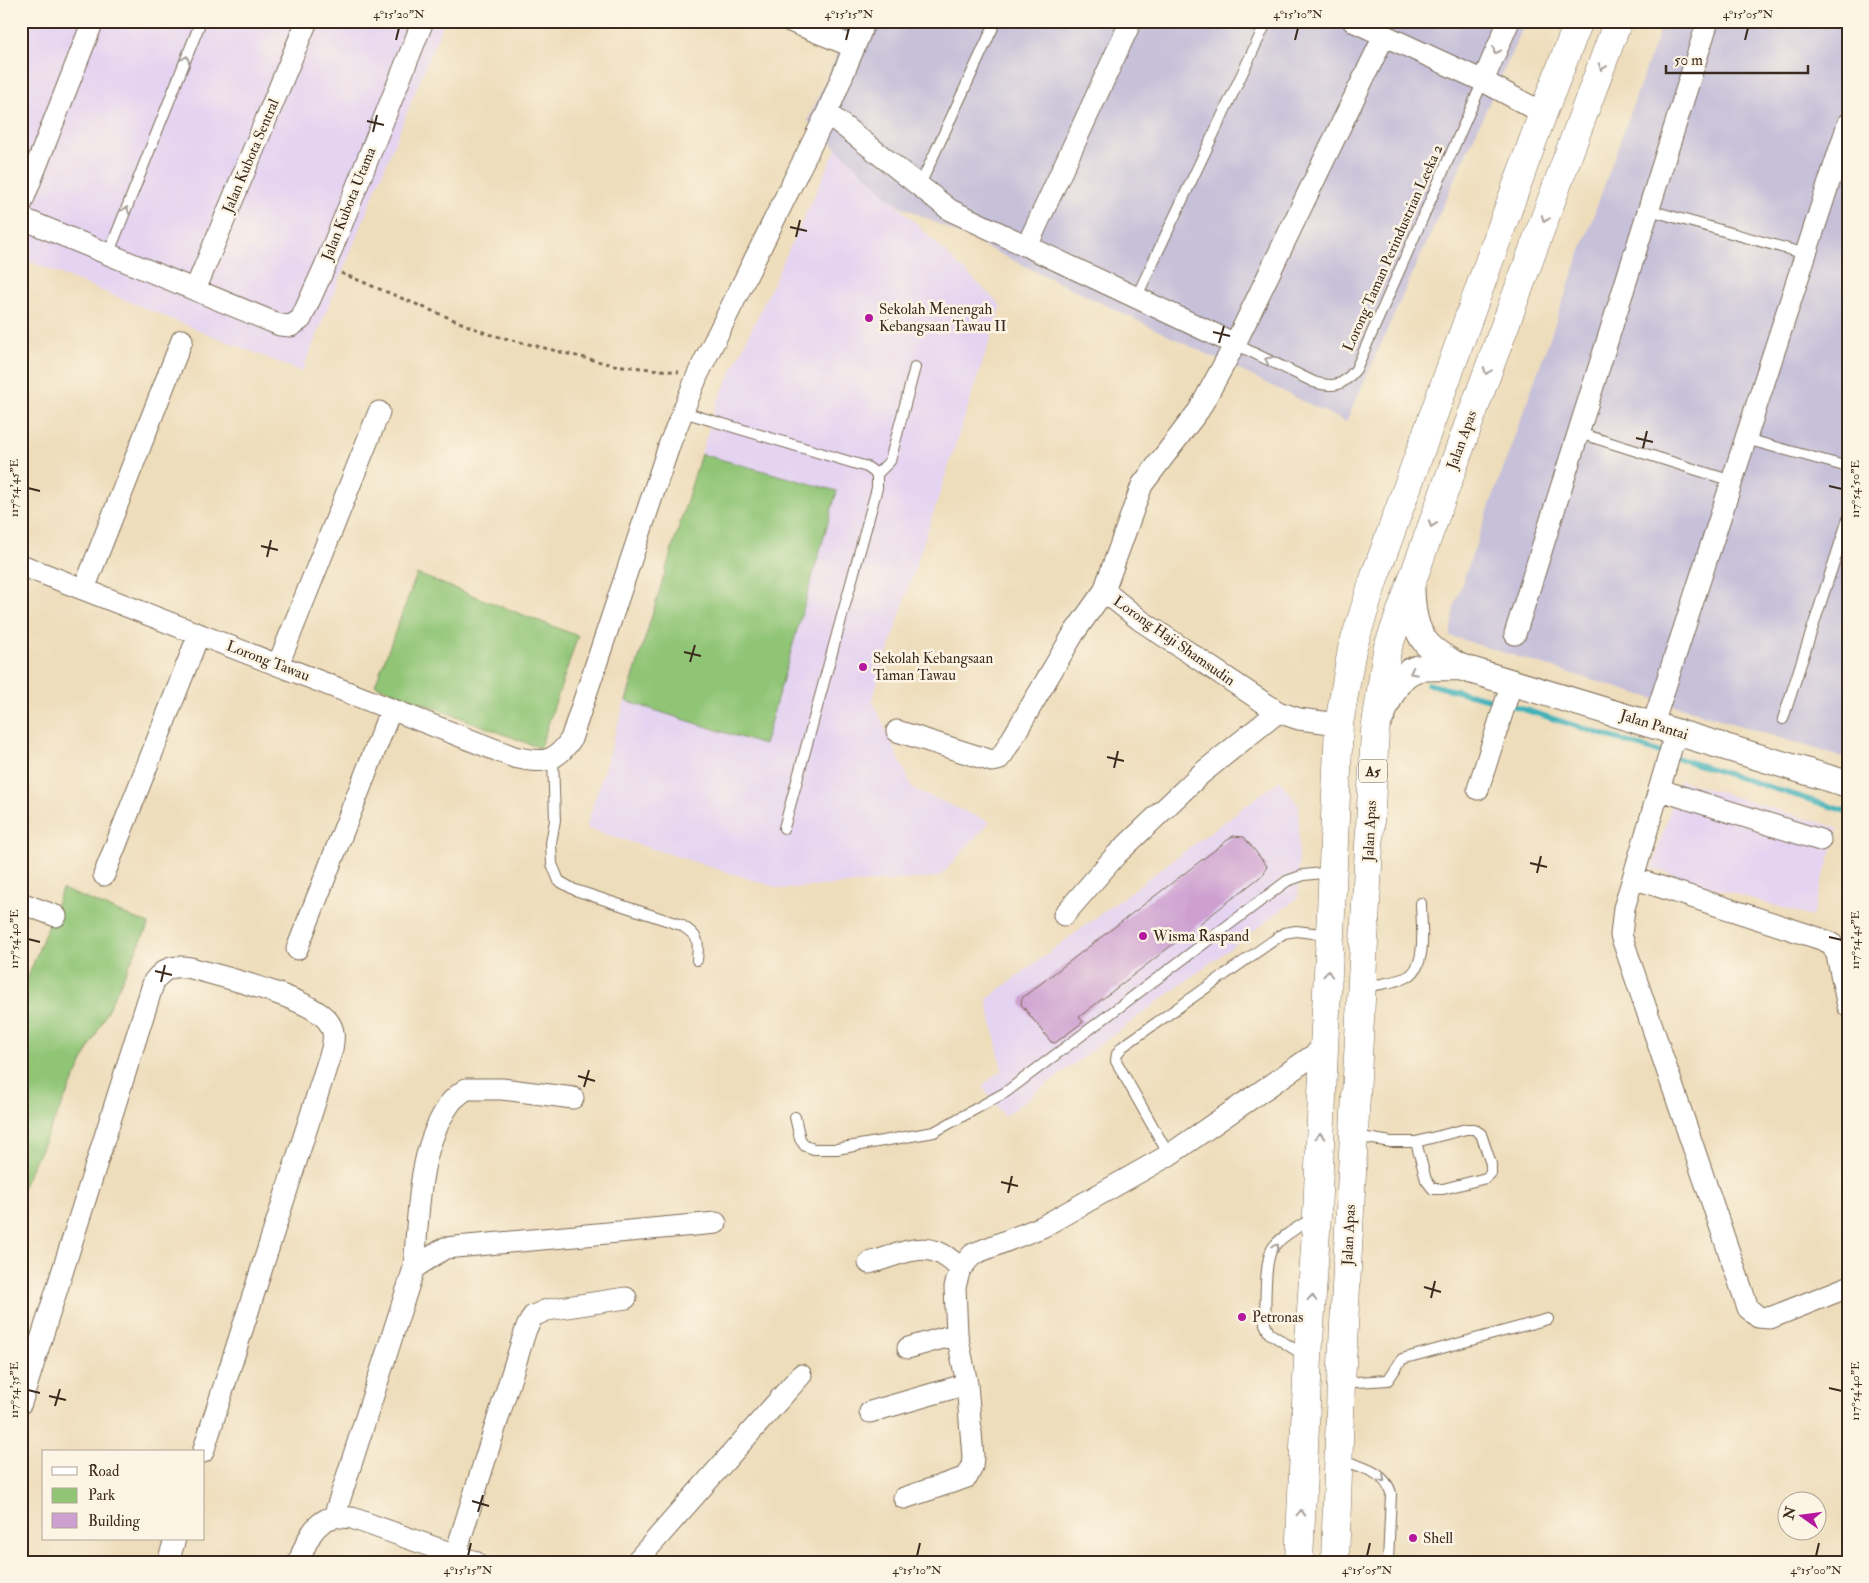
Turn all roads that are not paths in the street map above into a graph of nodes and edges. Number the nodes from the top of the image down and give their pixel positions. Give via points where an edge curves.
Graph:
1 (93, 21) edge
2 (201, 21) edge
3 (307, 21) edge
4 (422, 21) edge
5 (790, 21) edge
6 (865, 21) edge
7 (996, 21) edge
8 (1131, 21) edge
9 (1267, 21) edge
10 (1352, 21) edge
11 (1509, 21) edge
12 (1618, 21) edge
13 (1708, 21) edge
14 (1577, 25) edge
15 (1384, 36) junction
16 (854, 48) junction
17 (1483, 81) junction
18 (1546, 105) junction
19 (827, 114) junction
20 (1848, 124) edge
21 (1580, 125) junction
22 (1843, 154) edge
23 (919, 187) junction
24 (21, 205) edge
25 (1649, 210) junction
26 (21, 218) edge
27 (1027, 246) junction
28 (1806, 254) junction
29 (108, 255) junction
30 (1486, 273) junction
31 (195, 290) junction
32 (1136, 298) junction
33 (182, 340) dead end
34 (1235, 344) junction
35 (915, 367) dead end
36 (380, 412) dead end
37 (683, 412) junction
38 (1579, 433) junction
39 (1746, 439) junction
40 (1848, 467) edge
41 (877, 474) junction
42 (1732, 481) junction
43 (1848, 519) edge
44 (21, 565) edge
45 (1411, 581) junction
46 (84, 589) junction
47 (1104, 591) junction
48 (199, 634) junction
49 (1515, 634) dead end
50 (278, 665) junction
51 (1460, 667) junction
52 (1510, 689) junction
53 (391, 709) junction
54 (1278, 712) junction
55 (1783, 719) dead end
56 (1339, 724) junction
57 (897, 731) dead end
58 (1375, 731) junction
59 (1668, 733) junction
60 (553, 758) junction
61 (1662, 782) junction
62 (1848, 784) edge
63 (1478, 789) dead end
64 (784, 828) dead end
65 (1820, 840) dead end
66 (1332, 872) junction
67 (104, 876) dead end
68 (1633, 878) junction
69 (21, 903) edge
70 (1421, 903) dead end
71 (1064, 915) dead end
72 (56, 916) dead end
73 (1330, 935) junction
74 (297, 949) dead end
75 (696, 960) dead end
76 (1361, 988) junction
77 (1848, 1006) edge
78 (1324, 1048) junction
79 (573, 1098) dead end
80 (795, 1117) dead end
81 (1354, 1136) junction
82 (1416, 1142) junction
83 (1169, 1155) junction
84 (1317, 1215) junction
85 (716, 1223) dead end
86 (870, 1263) dead end
87 (414, 1268) junction
88 (960, 1269) junction
89 (1848, 1288) edge
90 (626, 1298) dead end
91 (1548, 1319) dead end
92 (957, 1334) junction
93 (908, 1348) dead end
94 (1308, 1358) junction
95 (801, 1375) dead end
96 (1341, 1383) junction
97 (967, 1384) junction
98 (21, 1403) edge
99 (870, 1412) dead end
100 (204, 1450) edge
101 (1339, 1459) junction
102 (904, 1498) dead end
103 (334, 1517) junction
104 (175, 1540) edge
105 (461, 1559) edge
106 (168, 1562) edge
107 (300, 1562) edge
108 (636, 1562) edge
109 (1299, 1562) edge
110 (1335, 1562) edge
111 (1388, 1562) edge

1 - 24 street
29 -> 2 lane
3 - 31 street, Jalan Kubota Sentral
4 - 31 street, Jalan Kubota Utama via 301,319 291,326 280,325
5 - 16 street
6 - 16 street
7 - 23 lane
8 - 27 street
9 - 32 lane
10 - 15 street
11 -> 17 street
12 -> 21 highway, Jalan Apas / A5
13 - 25 street
14 - 18 highway, A5
15 - 17 street
15 - 34 street, Lorong Haji Shamsudin
16 - 19 street
17 - 18 street
17 -> 34 lane, Lorong Taman Perindustrian Leeka 2 via 1356,369 1347,380 1325,386
18 - 30 highway, A5
19 - 23 street
19 - 37 street via 698,374
20 - 22 street
21 - 30 highway via 1561,121 1553,131 1527,193
21 -> 45 highway, Jalan Apas / A5
22 - 28 street
23 - 27 street via 950,210
25 - 28 lane
25 - 38 street
26 - 29 street
27 - 32 street
28 - 39 street
29 - 31 street
30 - 56 highway, A5 via 1372,585 1352,649
32 - 34 street
33 - 46 street
34 - 47 street, Lorong Haji Shamsudin via 1199,410 1142,485
35 - 41 lane via 890,461
36 - 50 street
37 - 41 lane via 867,466
37 - 60 street via 571,739
38 - 42 lane
38 - 49 street
39 - 40 lane
39 - 42 street
41 - 64 lane via 877,488
42 - 59 street
43 - 55 lane
44 - 46 street, Lorong Tawau
45 - 51 street via 1413,610 1419,632 1428,646
45 - 58 highway, Jalan Apas / A5 via 1387,650
46 - 48 street, Lorong Tawau
47 - 54 street, Lorong Haji Shamsudin via 1140,620
47 - 57 street via 1074,632 998,760
48 - 50 street, Lorong Tawau
48 - 67 street
50 - 53 street, Lorong Tawau
51 - 52 street, Jalan Pantai
51 -> 58 street via 1416,668 1402,678
52 - 59 street, Jalan Pantai
52 - 63 street
53 - 60 street, Lorong Tawau via 514,758 544,761
53 - 74 street
54 - 56 street, Lorong Haji Shamsudin via 1299,719
54 - 71 street via 1202,773 1116,855
56 - 66 highway, A5
58 - 76 highway, Jalan Apas / A5
59 - 61 street
59 - 62 street, Jalan Pantai
60 - 75 lane via 555,820 550,844 552,864 559,881 576,890 681,925 692,932 699,943
61 - 65 street
61 - 68 street
66 - 73 highway, A5
66 - 80 lane via 1304,875 1287,882 1006,1092 934,1132 814,1149 800,1139
68 - 77 street via 1832,944
68 - 89 street via 1624,908 1621,935 1748,1308 1758,1317 1770,1318
69 - 72 street
70 - 76 lane via 1421,955 1417,968 1407,977
78 -> 73 highway, A5
73 - 83 lane via 1296,931 1284,933 1122,1047 1116,1061
76 - 81 highway, Jalan Apas / A5
78 - 83 street
84 -> 78 highway, A5
79 - 87 street via 502,1089 466,1089 452,1101 426,1157
81 - 82 lane
81 - 96 highway, Jalan Apas / A5
82 - 82 lane via 1426,1180 1433,1188 1443,1189 1491,1174 1481,1134 1474,1129
83 - 88 street via 1042,1227 973,1254
94 -> 84 highway, A5
94 -> 84 lane via 1268,1333 1265,1324 1268,1260 1281,1240
85 - 87 street via 445,1248
86 - 88 street via 924,1248 939,1251
87 - 103 street
88 - 92 street via 955,1286
90 - 105 street via 547,1310 533,1316 526,1329
91 - 96 lane via 1402,1359 1388,1380
92 - 93 street
92 - 97 street
109 -> 94 highway, A5
95 - 108 street
96 - 101 highway, Jalan Apas / A5
97 - 99 street
97 - 102 street via 972,1467 967,1476
98 - 100 street via 154,981 168,967 191,968 310,1006 328,1020 334,1034 332,1049
101 - 110 highway, Jalan Apas / A5
101 -> 111 lane via 1380,1475 1388,1483 1391,1493
103 - 105 street via 352,1518
103 - 107 street via 317,1526 306,1542
104 - 106 street

